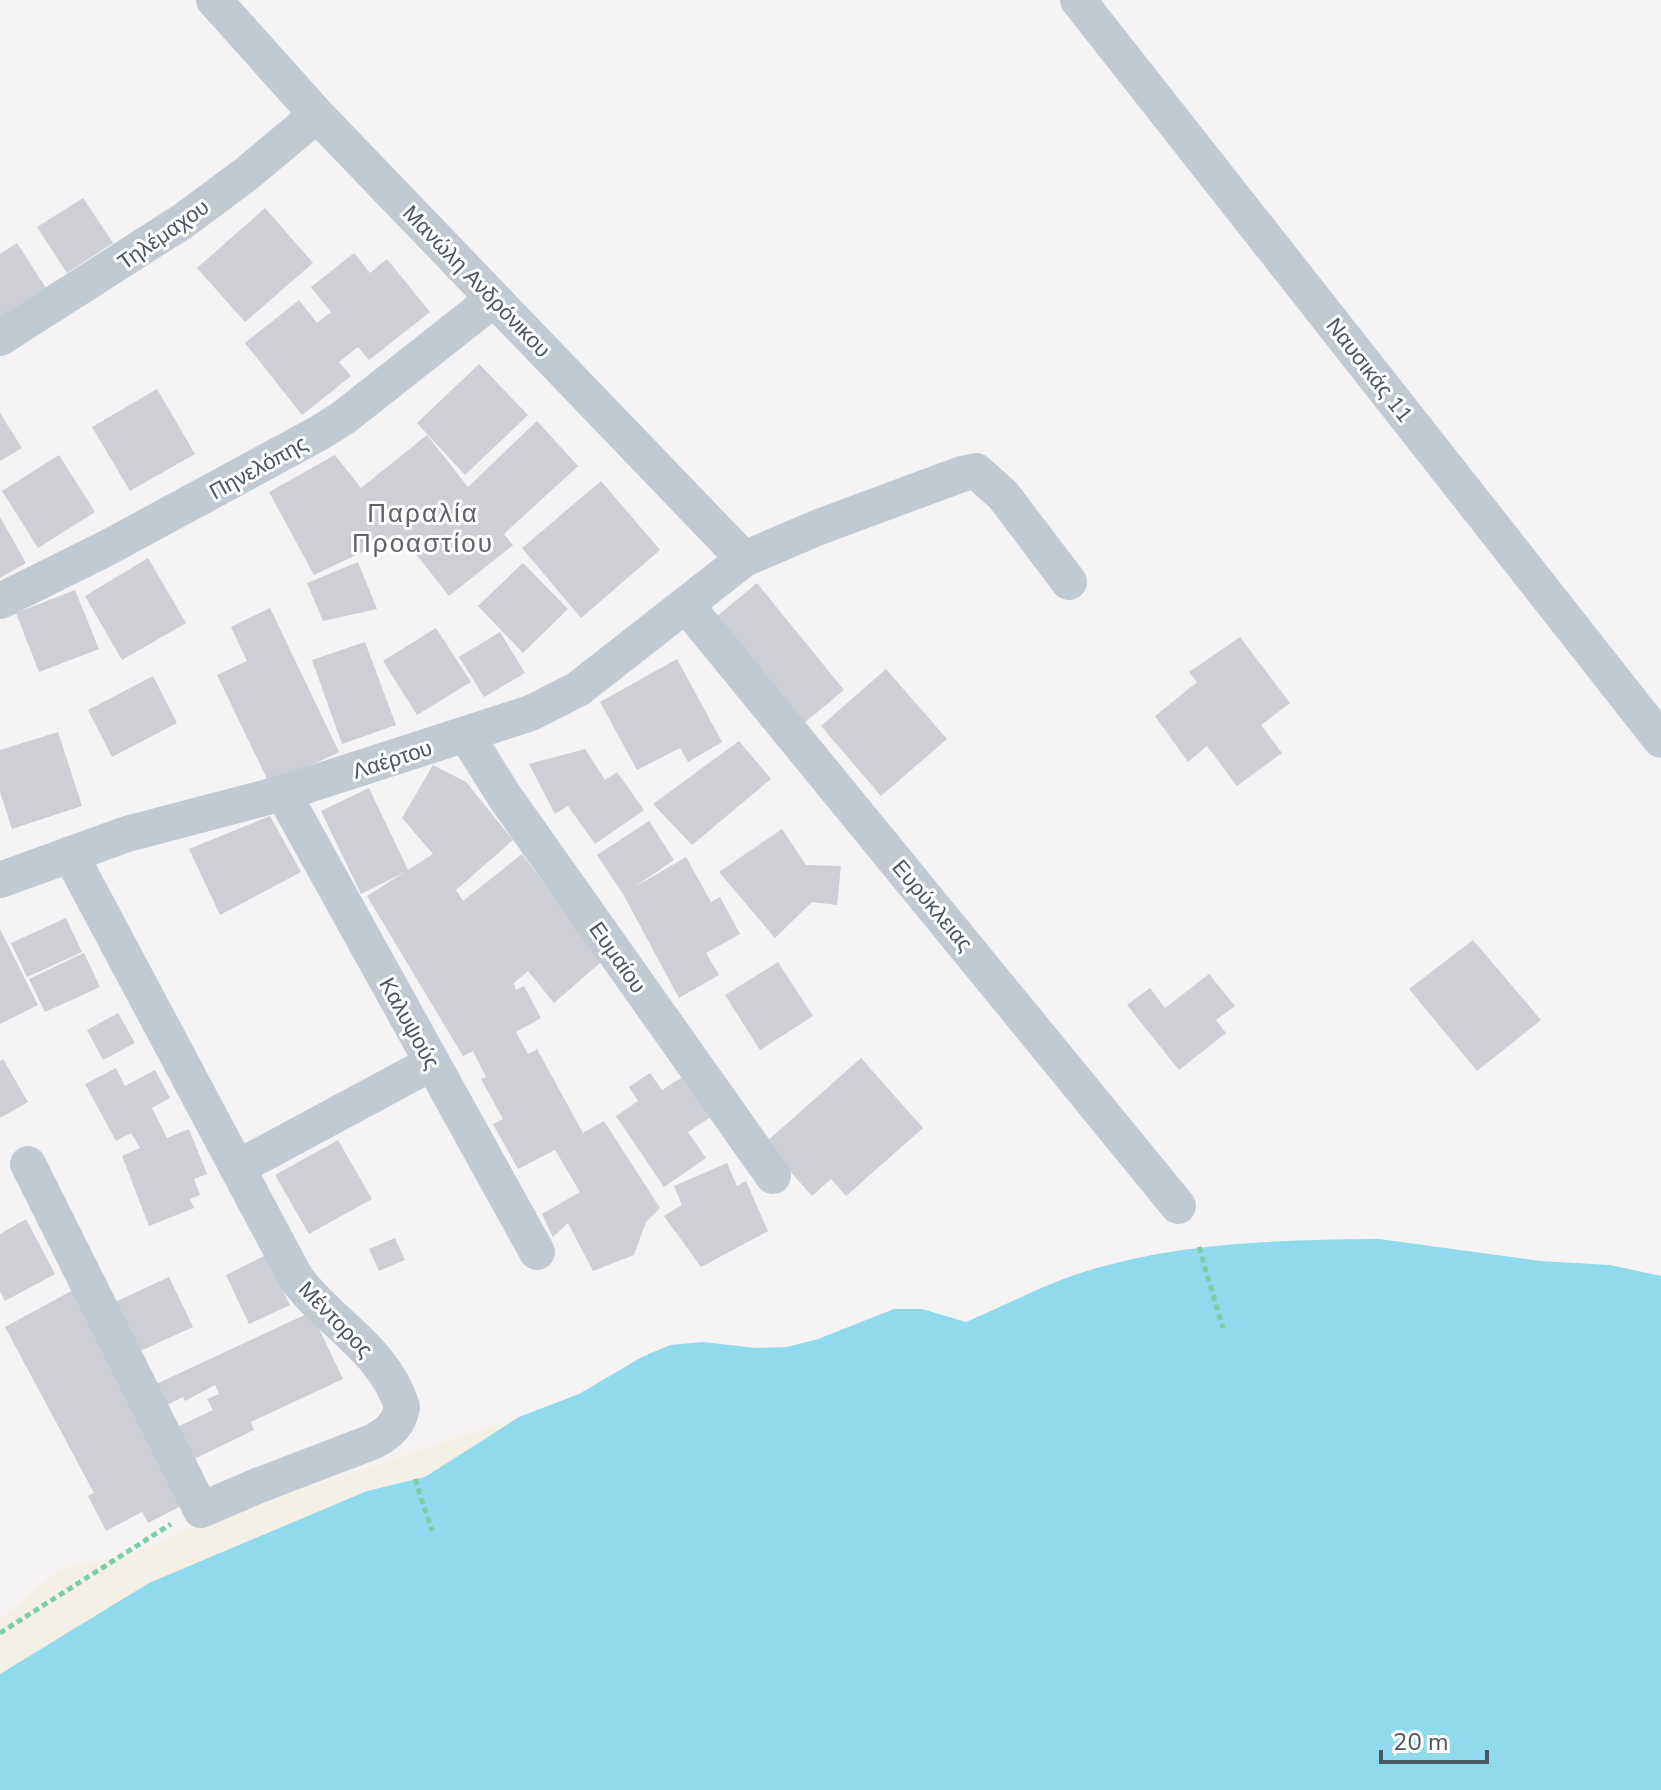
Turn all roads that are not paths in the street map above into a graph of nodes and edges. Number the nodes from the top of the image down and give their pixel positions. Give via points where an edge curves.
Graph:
1 (214, 0) edge
2 (1078, 0) edge
3 (317, 115) junction
4 (494, 299) junction
5 (0, 338) edge
6 (744, 559) junction
7 (1069, 582) dead end
8 (0, 601) edge
9 (686, 605) junction
10 (466, 735) junction
11 (1661, 740) edge
12 (283, 793) junction
13 (70, 854) junction
14 (0, 880) edge
15 (432, 1063) junction
16 (28, 1164) dead end
17 (237, 1168) junction
18 (773, 1176) dead end
19 (1178, 1206) dead end
20 (537, 1252) dead end

1 - 3 street, Μανώλη Ανδρόνικου
2 - 11 street, Ναυσικάς 11
3 - 4 street, Μανώλη Ανδρόνικου
3 - 5 street, Τηλέμαχου via 183,221
4 - 6 street, Μανώλη Ανδρόνικου
4 - 8 street, Πηνελόπης via 319,433
6 - 7 street, Λαέρτου via 976,471 1003,495
6 - 9 street, Λαέρτου
9 - 10 street, Λαέρτου via 578,689 531,713
9 - 19 street, Ευρύκλειας
10 - 12 street, Λαέρτου
10 - 18 street, Ευμαίου
12 - 13 street, Λαέρτου
12 - 15 street, Καλυψούς
13 - 14 street, Λαέρτου
13 - 17 street, Μέντορος
15 - 17 street
15 - 20 street, Καλυψούς
16 - 17 street, Μέντορος via 201,1510 382,1438 401,1411 379,1364 296,1278

